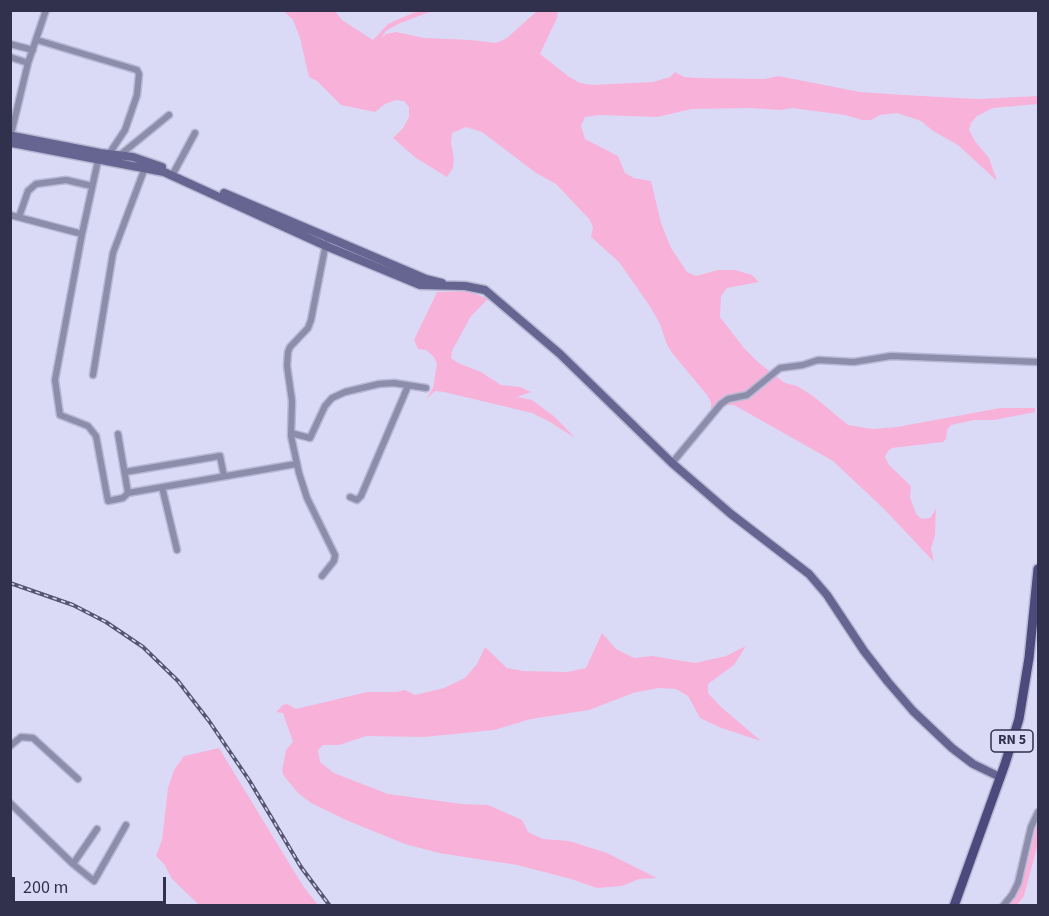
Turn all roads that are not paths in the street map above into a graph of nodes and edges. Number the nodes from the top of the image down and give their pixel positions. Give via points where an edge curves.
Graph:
1 (46, 10) edge
2 (37, 40) junction
3 (10, 44) edge
4 (33, 50) junction
5 (10, 57) edge
6 (28, 63) junction
7 (169, 115) dead end
8 (195, 133) dead end
9 (12, 138) edge
10 (120, 155) junction
11 (102, 156) junction
12 (146, 164) junction
13 (174, 171) junction
14 (92, 186) junction
15 (10, 215) edge
16 (19, 218) junction
17 (82, 234) junction
18 (328, 235) junction
19 (339, 240) junction
20 (326, 246) junction
21 (336, 250) junction
22 (448, 285) junction
23 (1038, 362) edge
24 (93, 375) dead end
25 (408, 386) junction
26 (426, 388) dead end
27 (291, 433) junction
28 (118, 434) dead end
29 (296, 464) junction
30 (672, 464) junction
31 (125, 471) junction
32 (224, 477) junction
33 (162, 487) junction
34 (128, 493) junction
35 (350, 497) dead end
36 (177, 550) dead end
37 (1038, 569) edge
38 (322, 576) dead end
39 (10, 746) edge
40 (1000, 777) junction
41 (78, 779) dead end
42 (10, 803) edge
43 (1038, 812) edge
44 (126, 825) dead end
45 (97, 829) dead end
46 (73, 864) junction
47 (954, 906) edge
48 (1003, 906) edge

1 - 2 street
2 - 4 street
2 - 11 street via 137,70 137,95 124,130
3 - 4 street
4 - 6 street
5 - 6 street
6 - 9 street
7 - 10 street
8 - 13 street
9 - 11 street
10 - 11 street
10 - 12 street
11 - 12 street
11 - 14 street
12 - 13 street
12 - 20 street
12 - 24 street via 113,253
13 - 18 street
14 - 16 street via 66,180 36,184 28,191
14 - 17 street
15 - 16 street
16 - 17 street
17 - 34 street via 55,380 58,409 63,418 94,432 108,501
18 - 19 street
18 - 20 street
19 - 21 street
19 - 22 street
20 - 21 street
20 - 27 street via 311,320 288,352
21 - 22 street via 420,285
22 - 30 street via 485,290 495,296
23 - 30 street via 891,356 854,362 818,360 780,368 747,395 721,404
25 - 26 street
25 - 27 street via 379,384 345,392 329,401 310,438
25 - 35 street via 361,496 357,500
27 - 29 street
28 - 31 street
29 - 32 street
29 - 38 street via 307,498 335,555
30 - 40 street via 809,574 913,711 973,764
31 - 32 street via 220,456
31 - 34 street
32 - 33 street
33 - 34 street
33 - 36 street
37 - 40 main road, RN 5 via 1024,695
39 - 41 street via 21,737 33,738
40 - 47 main road, RN 5
42 - 46 street
43 - 48 street via 1018,883
44 - 46 street via 94,881
45 - 46 street

